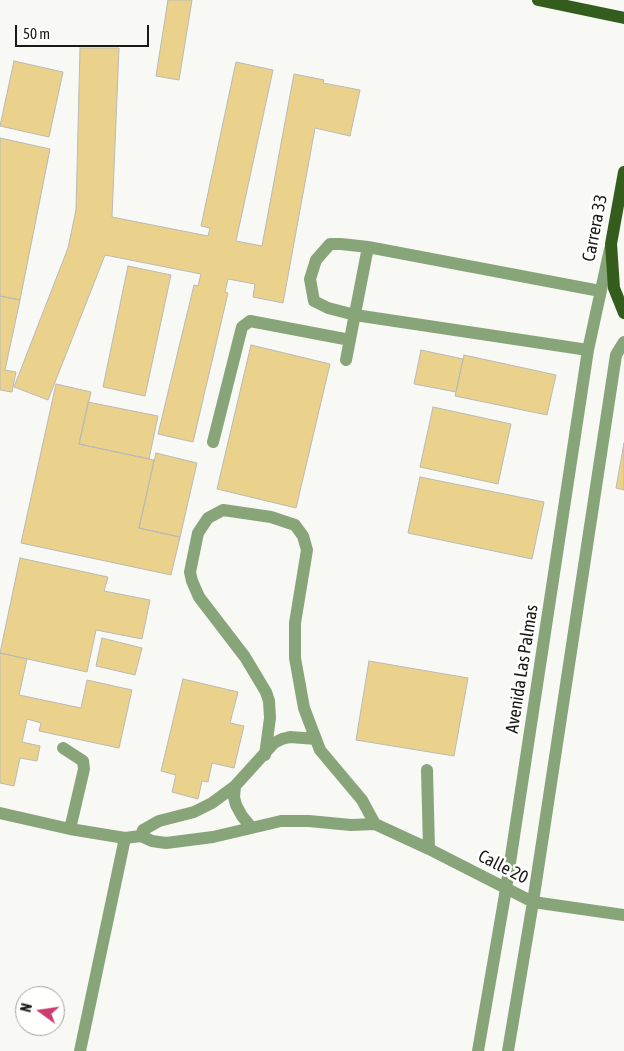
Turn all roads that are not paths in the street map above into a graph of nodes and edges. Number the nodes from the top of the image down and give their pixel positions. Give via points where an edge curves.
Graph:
1 (538, 0) edge
2 (624, 18) edge
3 (624, 172) edge
4 (611, 244) junction
5 (368, 247) junction
6 (600, 291) junction
7 (624, 313) edge
8 (355, 316) junction
9 (350, 340) junction
10 (624, 342) edge
11 (588, 350) junction
12 (346, 360) dead end
13 (213, 442) dead end
14 (316, 739) junction
15 (63, 748) dead end
16 (265, 755) junction
17 (427, 770) dead end
18 (235, 786) junction
19 (0, 813) edge
20 (375, 824) junction
21 (252, 827) junction
22 (70, 829) junction
23 (142, 836) junction
24 (125, 838) junction
25 (429, 849) junction
26 (506, 889) junction
27 (533, 902) junction
28 (624, 915) edge
29 (80, 1051) edge
30 (478, 1051) edge
31 (508, 1051) edge

1 - 2 main road
3 - 4 main road, Carrera 33
4 - 6 street, Carrera 33
4 - 7 main road, Carrera 33 via 614,288
5 - 6 street
5 - 8 street
5 - 8 street via 330,244 316,260 310,279 314,301
6 - 11 street, Avenida Las Palmas
8 - 9 street
8 - 11 street
9 - 12 street
9 - 13 street via 250,321 242,327
10 - 27 street via 616,355
11 - 26 street, Avenida Las Palmas
14 - 16 street via 282,739 274,743
14 - 16 street via 304,708 295,658 295,623 306,550 303,536 295,525 287,522 223,510 208,518 198,533 190,572 199,597 245,657 266,692 270,718
14 - 20 street via 320,750 362,800
15 - 22 street via 83,761 84,769
16 - 18 street
17 - 25 street
18 - 21 street via 236,806
18 - 23 street via 194,812 148,826
19 - 22 street
20 - 21 street via 281,821
20 - 25 street, Calle 20
21 - 23 street via 213,837 166,843
22 - 24 street
23 - 24 street
24 - 29 street
25 - 26 street, Calle 20
26 - 27 street, Calle 20
26 - 30 street, Avenida Las Palmas
27 - 28 street, Calle 20
27 - 31 street

